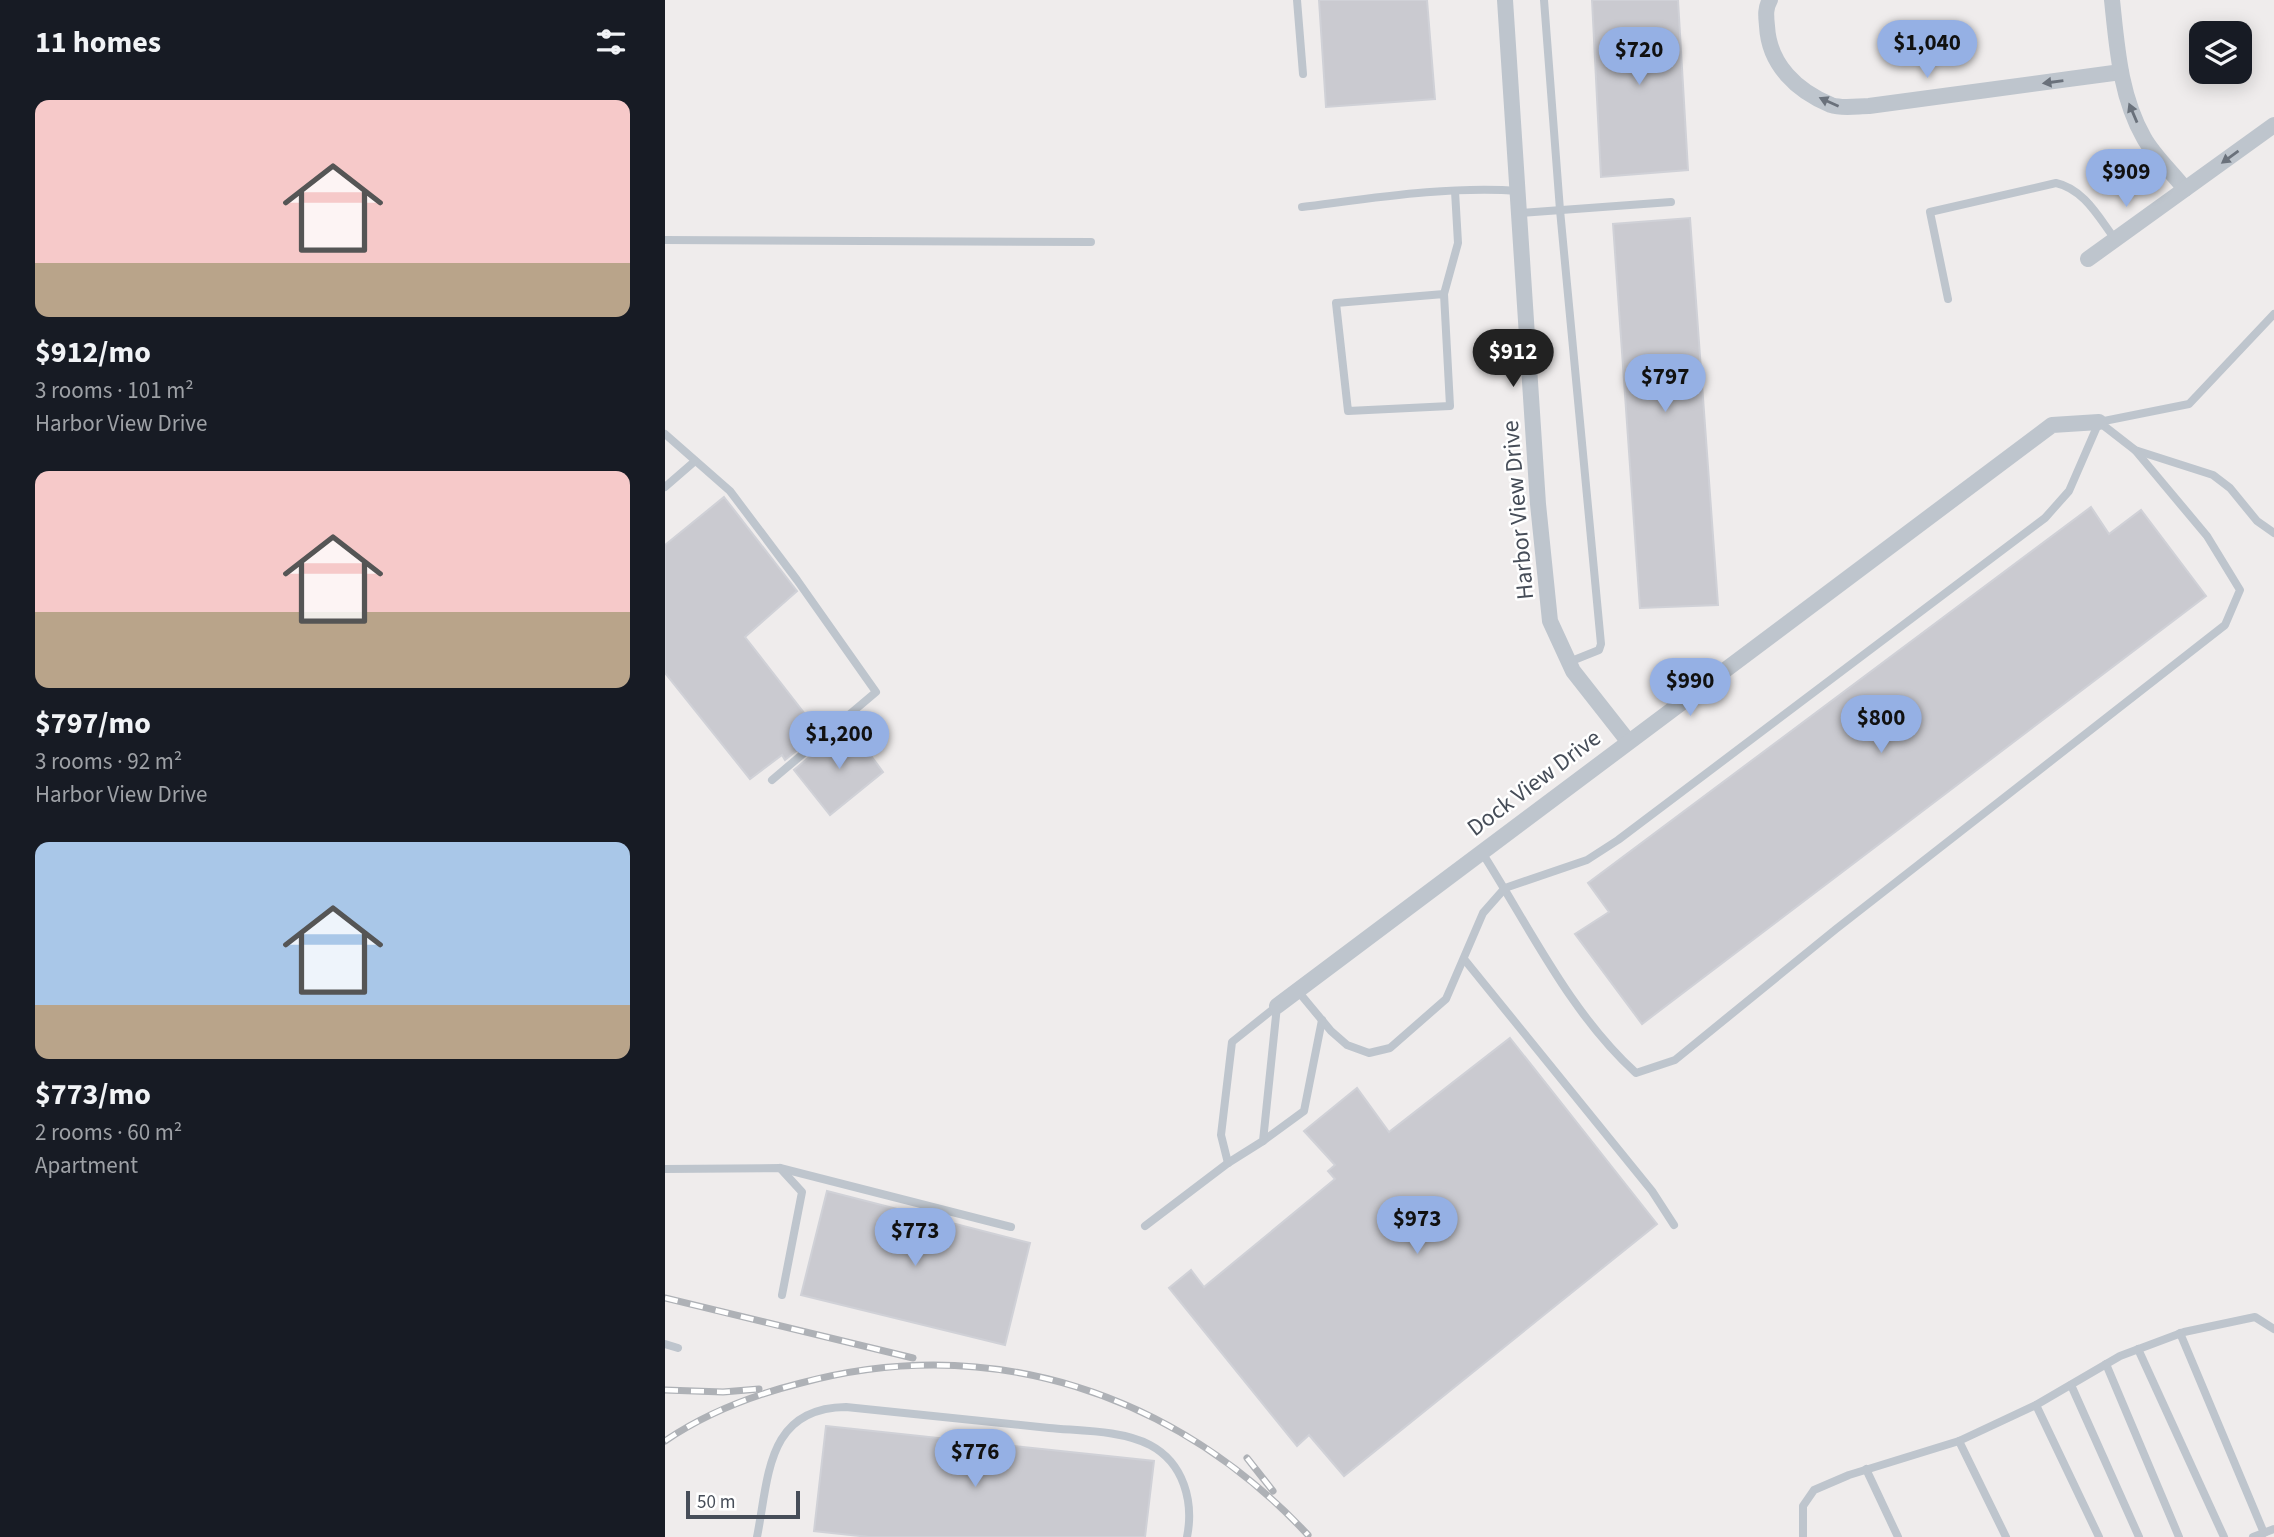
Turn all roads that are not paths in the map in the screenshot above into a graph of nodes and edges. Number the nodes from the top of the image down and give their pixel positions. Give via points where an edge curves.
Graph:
1 (1297, 0) edge
2 (1505, 0) edge
3 (1544, 0) edge
4 (1770, 0) edge
5 (2112, 0) edge
6 (2121, 72) junction
7 (1303, 74) dead end
8 (2274, 125) edge
9 (2185, 189) junction
10 (1455, 191) junction
11 (1519, 191) junction
12 (1671, 202) dead end
13 (1302, 207) dead end
14 (1560, 210) junction
15 (1520, 213) junction
16 (2115, 239) junction
17 (665, 240) edge
18 (1091, 242) dead end
19 (2088, 258) dead end
20 (1444, 295) junction
21 (1948, 299) dead end
22 (2274, 313) edge
23 (2099, 422) junction
24 (665, 434) edge
25 (2134, 450) junction
26 (695, 461) junction
27 (665, 487) edge
28 (2274, 533) edge
29 (1569, 662) junction
30 (1628, 741) junction
31 (772, 780) dead end
32 (1481, 850) junction
33 (1505, 888) junction
34 (1464, 959) junction
35 (1297, 990) junction
36 (1277, 1006) junction
37 (1322, 1020) junction
38 (1263, 1141) junction
39 (1228, 1163) junction
40 (780, 1168) junction
41 (665, 1169) edge
42 (1674, 1225) dead end
43 (1145, 1226) dead end
44 (1011, 1227) dead end
45 (782, 1295) dead end
46 (2274, 1329) edge
47 (2181, 1334) junction
48 (665, 1345) edge
49 (678, 1348) dead end
50 (2138, 1349) junction
51 (2106, 1364) junction
52 (2071, 1385) junction
53 (2036, 1405) junction
54 (1959, 1441) junction
55 (1866, 1469) junction
56 (2274, 1529) edge
57 (2265, 1532) junction
58 (757, 1537) edge
59 (1187, 1537) edge
60 (1804, 1537) edge
61 (1898, 1537) edge
62 (2006, 1537) edge
63 (2099, 1537) edge
64 (2139, 1537) edge
65 (2179, 1537) edge
66 (2224, 1537) edge
67 (2253, 1537) edge

1 - 7 lane
2 - 11 street, Harbor View Drive
3 - 14 lane
6 -> 4 street via 1869,106 1833,106 1789,79 1776,61 1767,38 1766,6
5 - 6 street
9 -> 6 street via 2144,139
8 -> 9 street
9 - 16 street
10 - 11 lane
10 - 13 lane
10 - 20 lane via 1458,243
11 - 15 street, Harbor View Drive
12 - 14 lane
14 - 15 lane
14 - 29 lane via 1601,644 1599,650
15 - 29 street, Harbor View Drive via 1550,621
16 - 19 street
16 - 21 lane via 2081,196 2056,183 1930,212
17 - 18 lane
20 - 20 lane via 1450,406 1348,411 1336,303
22 - 23 lane via 2189,404
23 - 25 lane
23 - 30 street, Dock View Drive via 2052,425
23 - 33 lane via 2069,491 2045,518 1618,840 1587,860
24 - 26 lane
25 - 28 lane via 2213,475
25 - 33 lane via 2207,536 2240,590 2225,625 1675,1060 1636,1073 1611,1051 1568,993
26 - 27 lane
26 - 31 lane via 730,491 876,692
29 - 30 street, Harbor View Drive
30 - 32 street, Dock View Drive
32 - 33 lane
32 - 35 street, Dock View Drive
33 - 34 lane via 1483,913
34 - 37 lane via 1446,999 1390,1048 1369,1053 1347,1045
34 - 42 lane via 1652,1191
35 - 36 street, Dock View Drive
35 - 37 lane
36 - 38 lane
36 - 39 lane via 1232,1042 1221,1135
37 - 38 lane via 1304,1111
38 - 39 lane
39 - 43 lane
40 - 41 lane
40 - 44 lane
40 - 45 lane via 802,1192
46 - 47 lane via 2255,1317
47 - 50 lane
47 - 57 lane
48 - 49 lane
50 - 51 lane
50 - 66 lane
51 - 52 lane
51 - 65 lane
52 - 53 lane
52 - 64 lane
53 - 54 lane
53 - 63 lane
54 - 55 lane
54 - 62 lane
55 - 60 lane via 1814,1490 1803,1506
55 - 61 lane
56 - 57 lane
57 - 67 lane
58 - 59 lane via 778,1442 796,1421 836,1407 1106,1433 1149,1445 1184,1480 1191,1519

